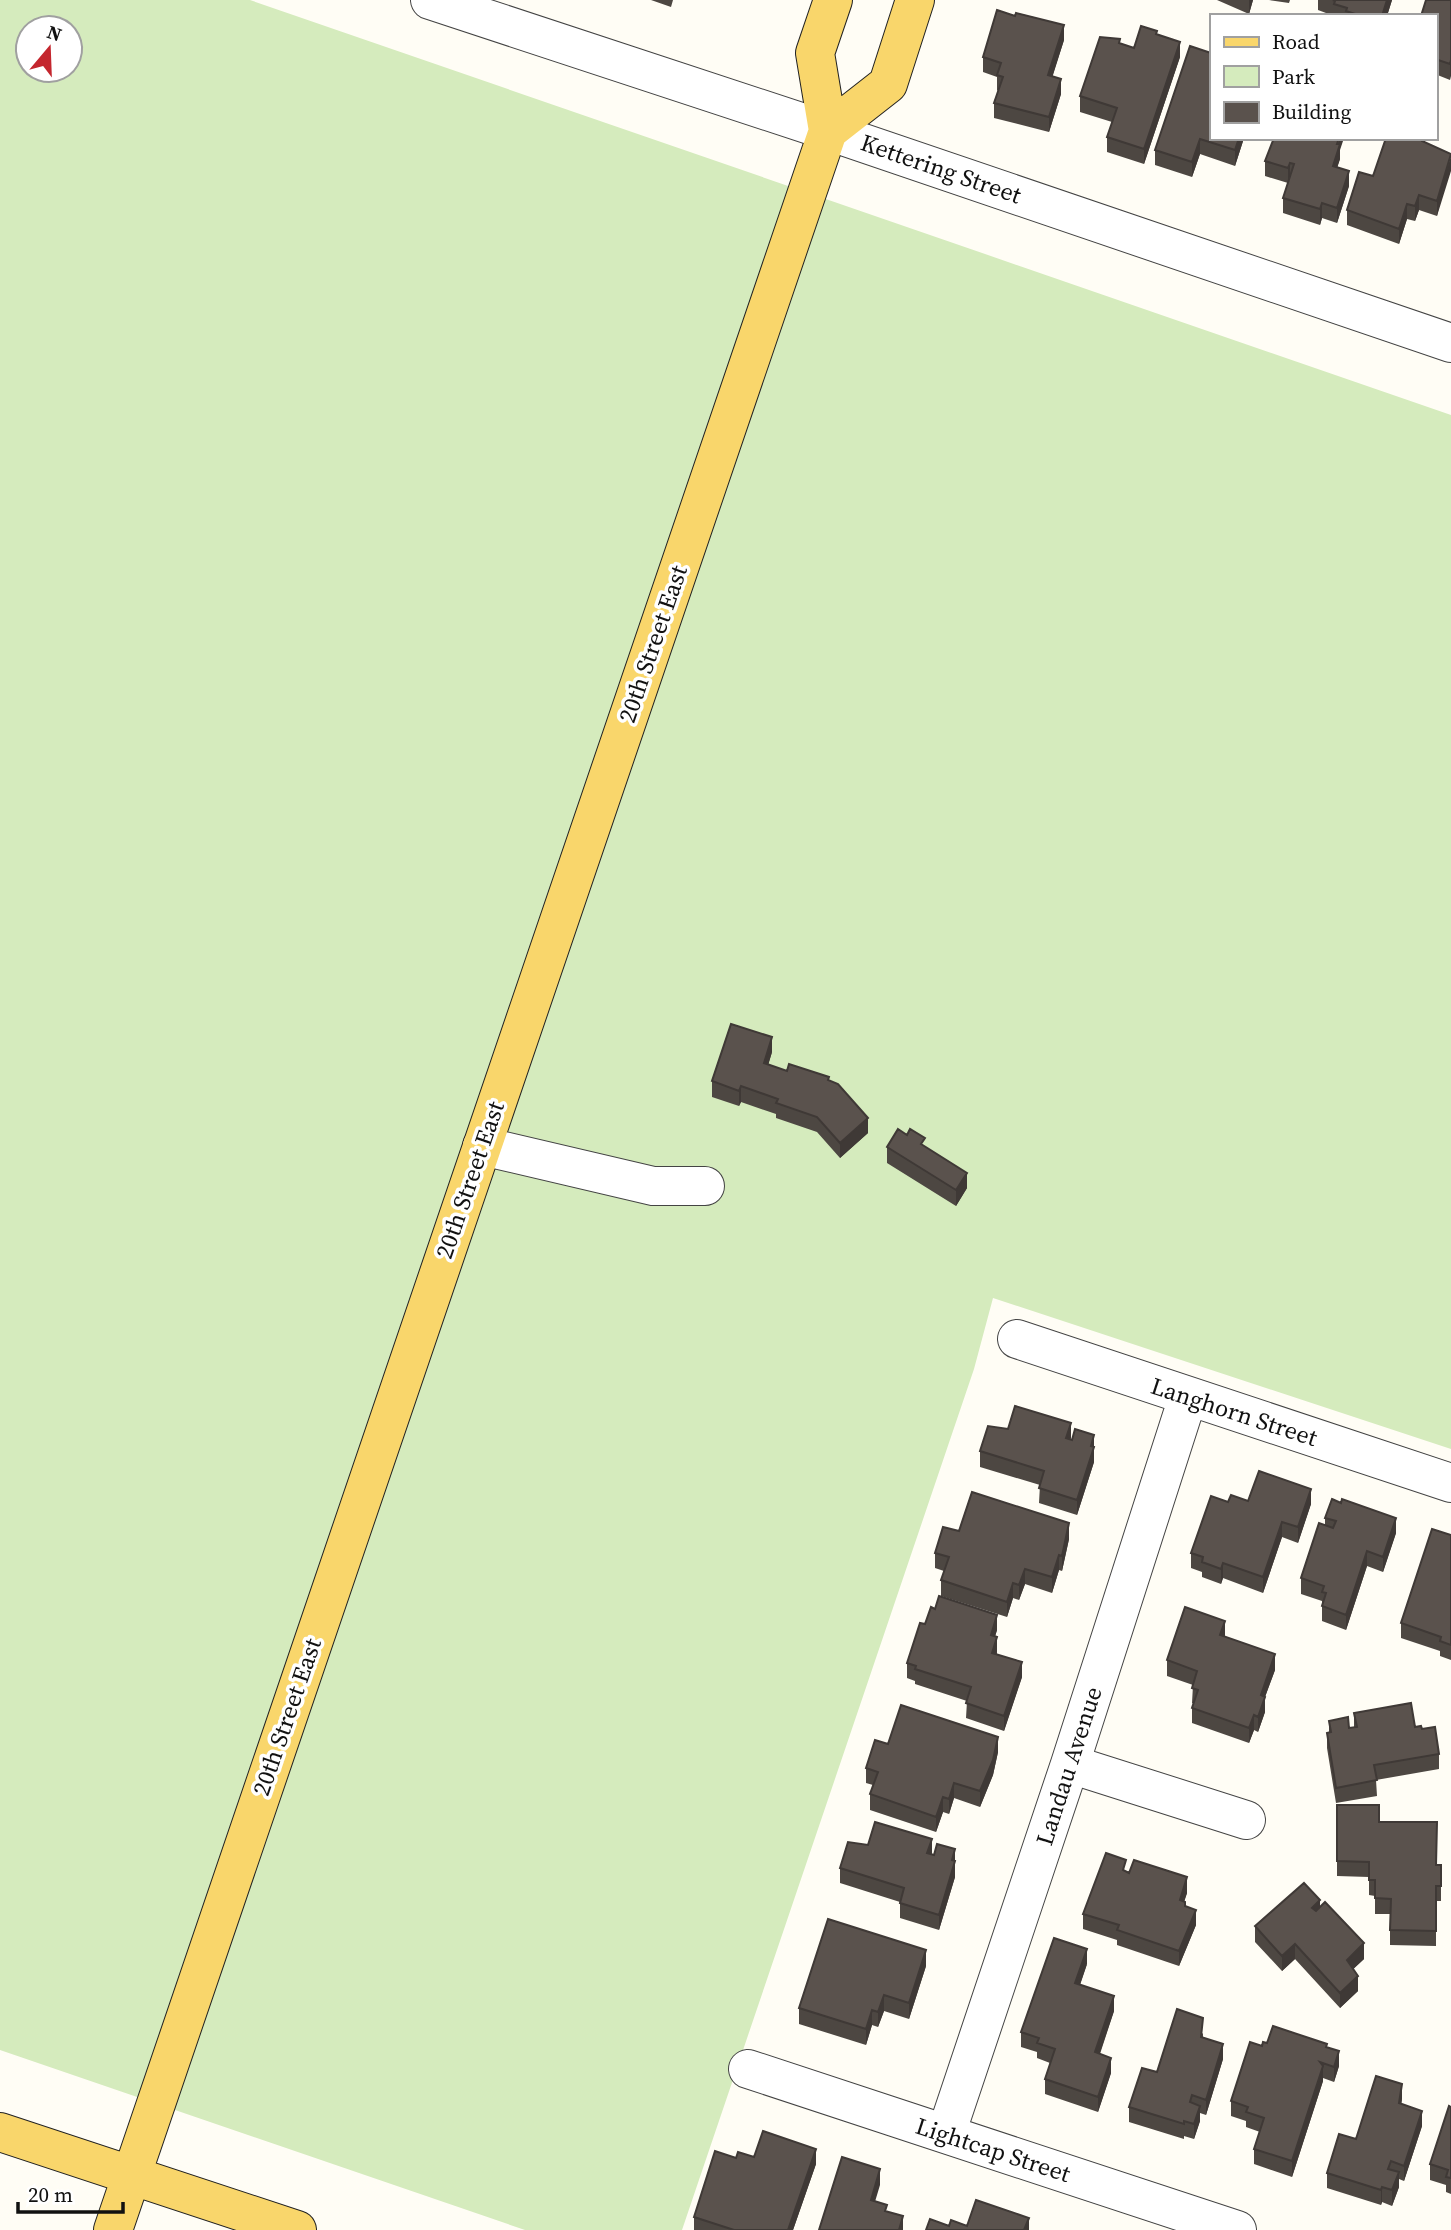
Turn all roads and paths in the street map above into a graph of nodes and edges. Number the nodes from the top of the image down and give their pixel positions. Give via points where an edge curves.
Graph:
1 (430, 0) edge
2 (833, 0) edge
3 (915, 0) edge
4 (828, 131) junction
5 (1451, 342) edge
6 (482, 1146) junction
7 (705, 1186) dead end
8 (1017, 1339) dead end
9 (1188, 1397) junction
10 (1451, 1483) edge
11 (1070, 1764) junction
12 (1246, 1820) dead end
13 (748, 2069) dead end
14 (0, 2133) edge
15 (946, 2134) junction
16 (131, 2176) junction
17 (1228, 2229) edge
18 (113, 2230) edge
19 (297, 2230) edge

1 - 4 street, Kettering Street
2 - 4 main road, 20th Street East via 815,53
3 - 4 main road via 888,84
4 - 5 street, Kettering Street
4 - 6 main road, 20th Street East
6 - 7 street via 653,1186
6 - 16 main road, 20th Street East
8 - 9 street, Langhorn Street
9 - 10 street, Langhorn Street
9 - 11 street, Landau Avenue
11 - 12 street
11 - 15 street, Landau Avenue
13 - 15 street, Lightcap Street
14 - 16 main road
15 - 17 street, Lightcap Street
16 - 18 main road, 20th Street East
16 - 19 main road

